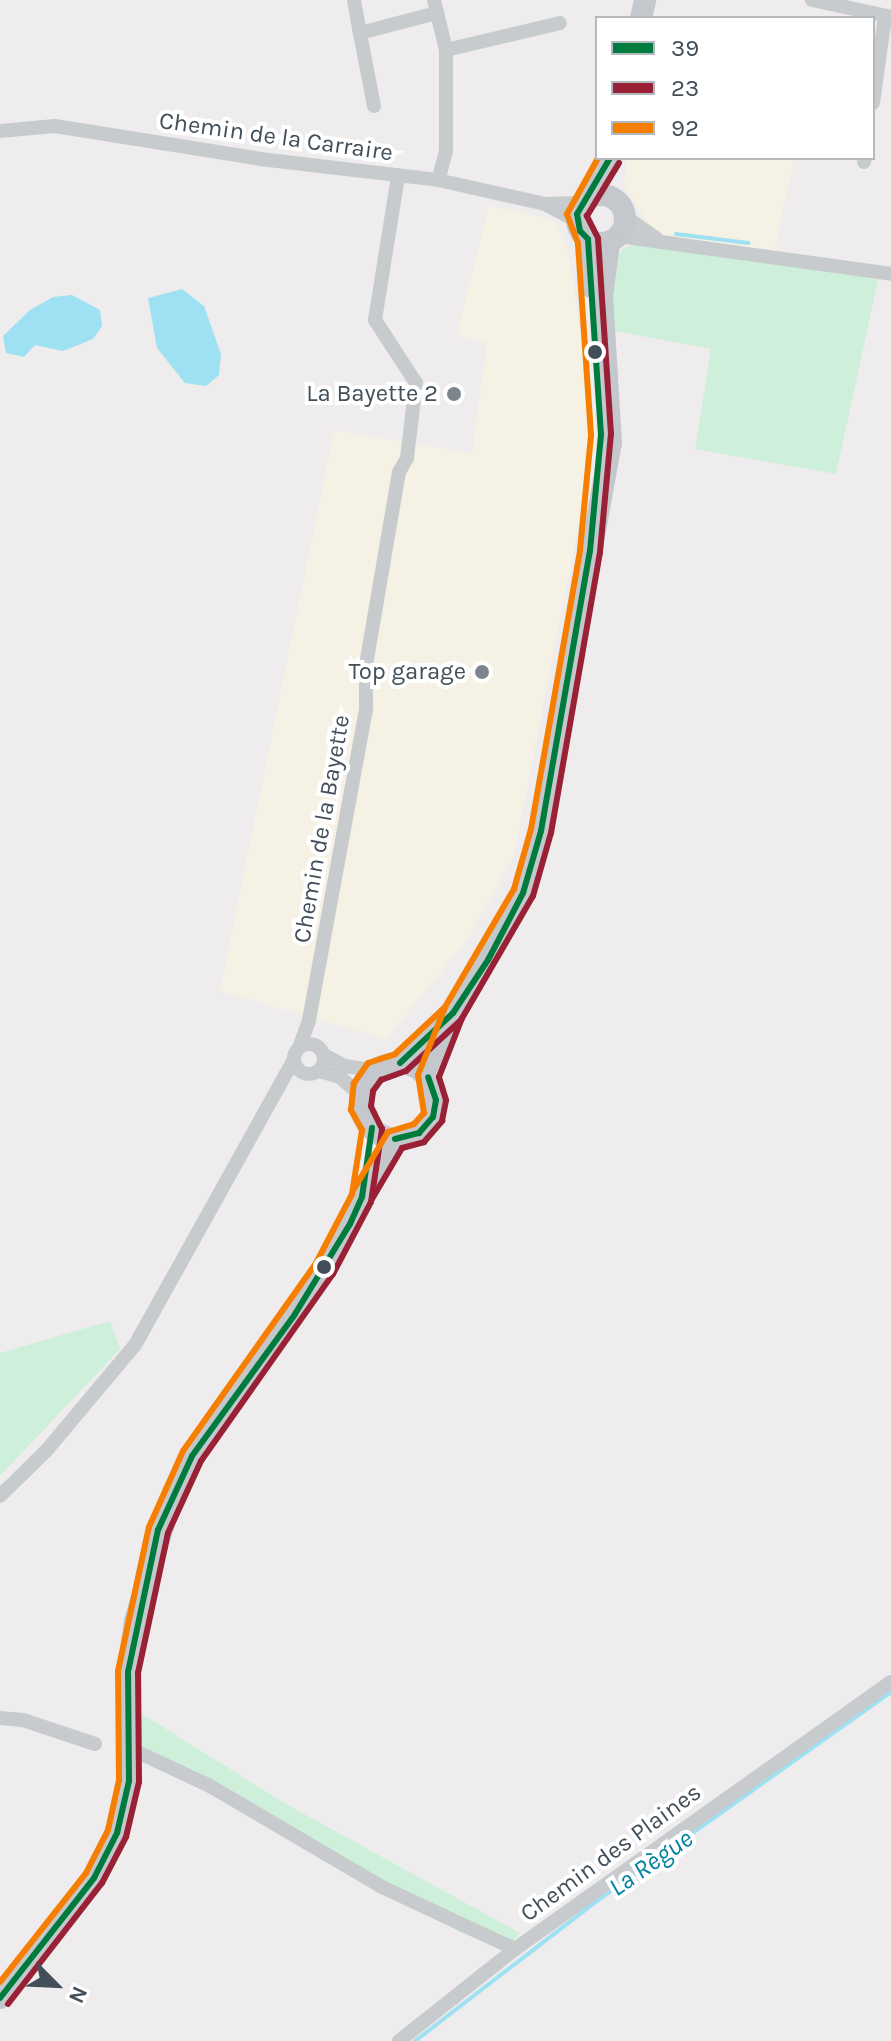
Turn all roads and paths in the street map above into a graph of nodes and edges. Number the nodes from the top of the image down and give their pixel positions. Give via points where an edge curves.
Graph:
1 (354, 0) edge
2 (812, 0) edge
3 (436, 7) edge
4 (888, 16) edge
5 (560, 23) dead end
6 (360, 33) junction
7 (446, 50) junction
8 (875, 91) edge
9 (374, 106) dead end
10 (0, 131) edge
11 (610, 160) edge
12 (398, 176) junction
13 (438, 180) junction
14 (601, 219) junction
15 (888, 272) edge
16 (453, 1013) junction
17 (306, 1055) junction
18 (400, 1063) junction
19 (375, 1071) junction
20 (428, 1077) junction
21 (361, 1096) junction
22 (372, 1128) junction
23 (395, 1139) junction
24 (362, 1197) junction
25 (0, 1496) edge
26 (891, 1682) edge
27 (0, 1718) edge
28 (95, 1744) dead end
29 (131, 1749) junction
30 (515, 1949) junction
31 (0, 1998) edge
32 (399, 2041) edge

1 - 6 street
2 - 4 street
3 - 6 street
3 - 7 street
4 - 8 street
5 - 7 street
6 - 9 street
7 - 13 street via 446,151
10 - 12 street, Chemin de la Carraire via 55,126
11 - 14 main road
12 - 13 street, Chemin de la Carraire
12 - 17 street, Chemin de la Bayette via 375,320 416,383
13 - 14 street, Chemin de la Carraire
14 - 15 street, Chemin de la Carraire via 656,238
14 - 16 main road via 601,435 590,551 534,861 508,924
16 - 18 main road
16 - 20 main road
17 - 19 street
17 - 21 street via 319,1071 340,1077
17 - 25 street via 276,1085 135,1345 46,1451
18 - 19 main road
18 - 20 main road
19 - 21 main road
20 - 23 main road via 436,1100 433,1117 419,1133
21 - 22 main road
22 - 23 main road
22 - 24 main road
23 - 24 main road
24 - 29 main road via 325,1268 213,1423 173,1493 135,1621 128,1672
26 - 30 street, Chemin des Plaines
27 - 28 street via 23,1720
29 - 30 street, Chemin des Plaines via 210,1786 369,1880
29 - 31 main road via 126,1803 107,1854
30 - 32 street

